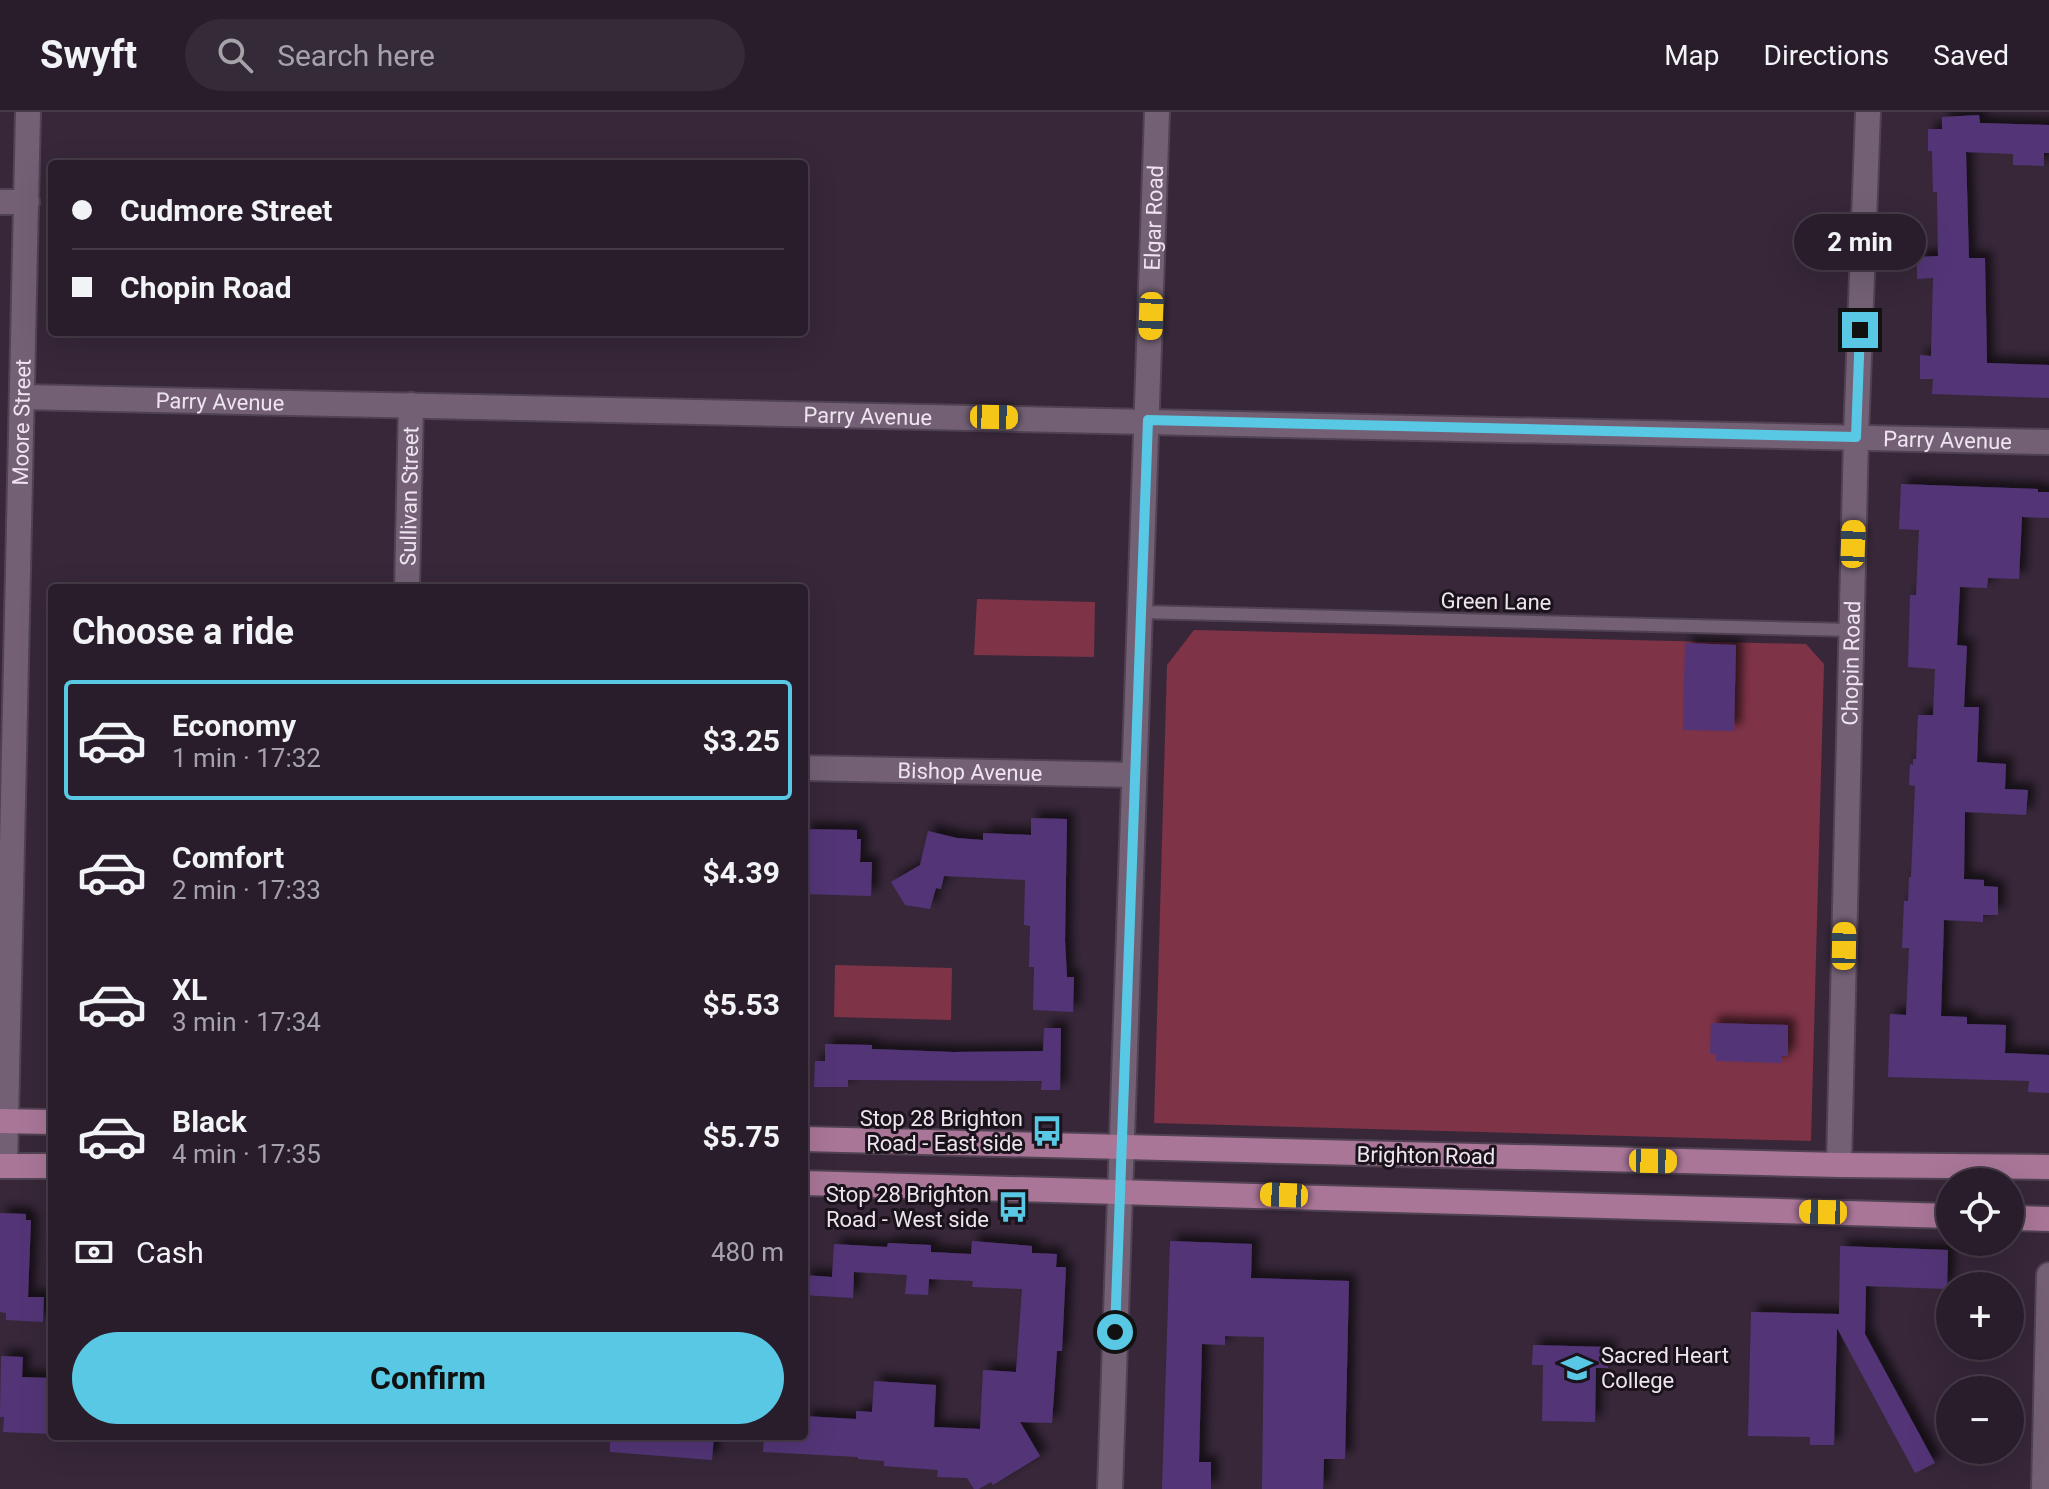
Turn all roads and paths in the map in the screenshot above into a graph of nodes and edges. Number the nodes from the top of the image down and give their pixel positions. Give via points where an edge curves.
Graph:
1 (28, 112) edge
2 (1157, 112) edge
3 (1868, 112) edge
4 (0, 202) edge
5 (27, 202) junction
6 (22, 397) junction
7 (411, 405) junction
8 (1148, 420) junction
9 (1856, 437) junction
10 (2049, 442) edge
11 (407, 584) edge
12 (1140, 612) junction
13 (1851, 630) junction
14 (808, 768) edge
15 (1134, 775) junction
16 (3, 1122) edge
17 (48, 1122) edge
18 (808, 1139) edge
19 (1120, 1147) junction
20 (1839, 1165) junction
21 (2, 1166) edge
22 (48, 1166) edge
23 (2049, 1167) edge
24 (808, 1183) edge
25 (1119, 1191) junction
26 (1936, 1216) edge
27 (2024, 1218) edge
28 (2049, 1219) edge
29 (2049, 1275) edge
30 (1110, 1489) edge
31 (2044, 1489) edge

1 - 5 street, Moore Street
2 - 8 street, Elgar Road
3 - 9 street, Chopin Road
4 - 5 street
5 - 6 street, Moore Street
6 - 7 street, Parry Avenue
6 - 16 street, Moore Street
7 - 8 street, Parry Avenue
7 - 11 street, Sullivan Street
8 - 9 street, Parry Avenue
8 - 12 street, Elgar Road
9 - 10 street, Parry Avenue
9 - 13 street, Chopin Road
12 - 13 lane, Green Lane
12 - 15 street, Elgar Road
13 - 20 street, Chopin Road
14 - 15 street, Bishop Avenue
15 - 19 street, Elgar Road
16 - 17 main road
16 - 21 street, Moore Street
18 - 19 main road, Brighton Road
19 - 20 main road, Brighton Road
19 - 25 street, Elgar Road
20 - 23 main road, Brighton Road
21 - 22 main road
24 - 25 main road, Brighton Road
25 - 26 main road, Brighton Road
25 - 30 street, Elgar Road
27 - 28 main road
29 - 31 street

